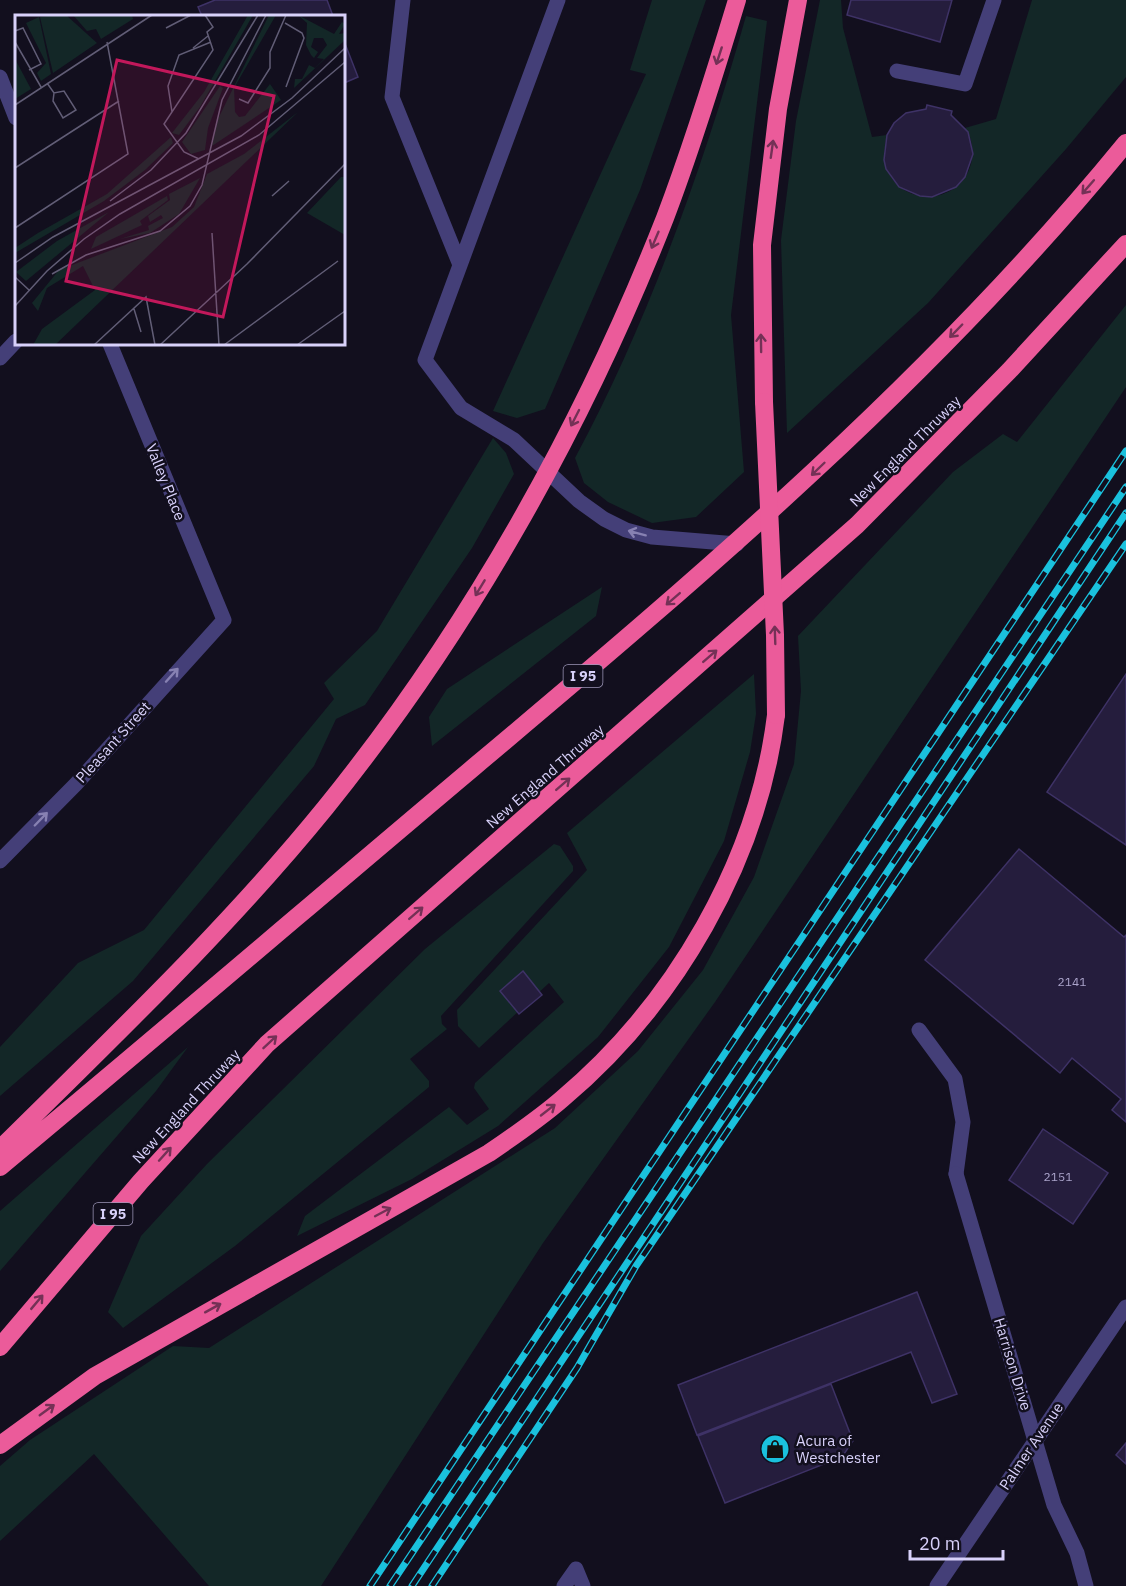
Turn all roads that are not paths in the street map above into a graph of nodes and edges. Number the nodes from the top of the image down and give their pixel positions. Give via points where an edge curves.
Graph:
1 (403, 0) edge
2 (558, 0) edge
3 (737, 0) edge
4 (798, 0) edge
5 (994, 0) edge
6 (897, 71) dead end
7 (0, 77) edge
8 (15, 115) edge
9 (1126, 143) edge
10 (1126, 244) edge
11 (460, 265) junction
12 (15, 342) edge
13 (110, 345) edge
14 (0, 358) edge
15 (548, 472) junction
16 (737, 544) junction
17 (224, 620) joint
18 (0, 861) edge
19 (919, 1030) dead end
20 (0, 1149) edge
21 (0, 1167) edge
22 (1126, 1307) edge
23 (0, 1347) edge
24 (1035, 1439) junction
25 (0, 1445) edge
26 (564, 1586) edge
27 (583, 1586) edge
28 (937, 1586) edge
29 (1086, 1586) edge

1 - 11 street via 392,97
2 - 11 street
3 -> 15 highway via 665,217 630,302
25 -> 4 highway, bridge via 95,1376 489,1153 526,1127 587,1076 660,993 719,898 760,798 776,715 761,296 766,201
5 - 6 street via 965,84
7 - 8 street
9 -> 16 highway, I 95 via 957,331
23 -> 10 highway, New England Thruway / I 95 via 141,1181 267,1044 857,525 1009,371
11 - 15 street via 425,360 461,408 514,440
12 - 14 street
13 - 17 street, Valley Place
16 -> 15 street via 652,537 626,530 579,501
15 -> 20 highway via 440,650 326,806 198,950
16 -> 21 highway, I 95
18 -> 17 street, Pleasant Street via 76,784
19 - 24 street, Harrison Drive via 955,1079 963,1122 956,1174
22 - 24 street, Palmer Avenue
24 - 28 street, Palmer Avenue
24 - 29 street, Harrison Drive via 1054,1506 1077,1553
26 - 27 street via 576,1569

